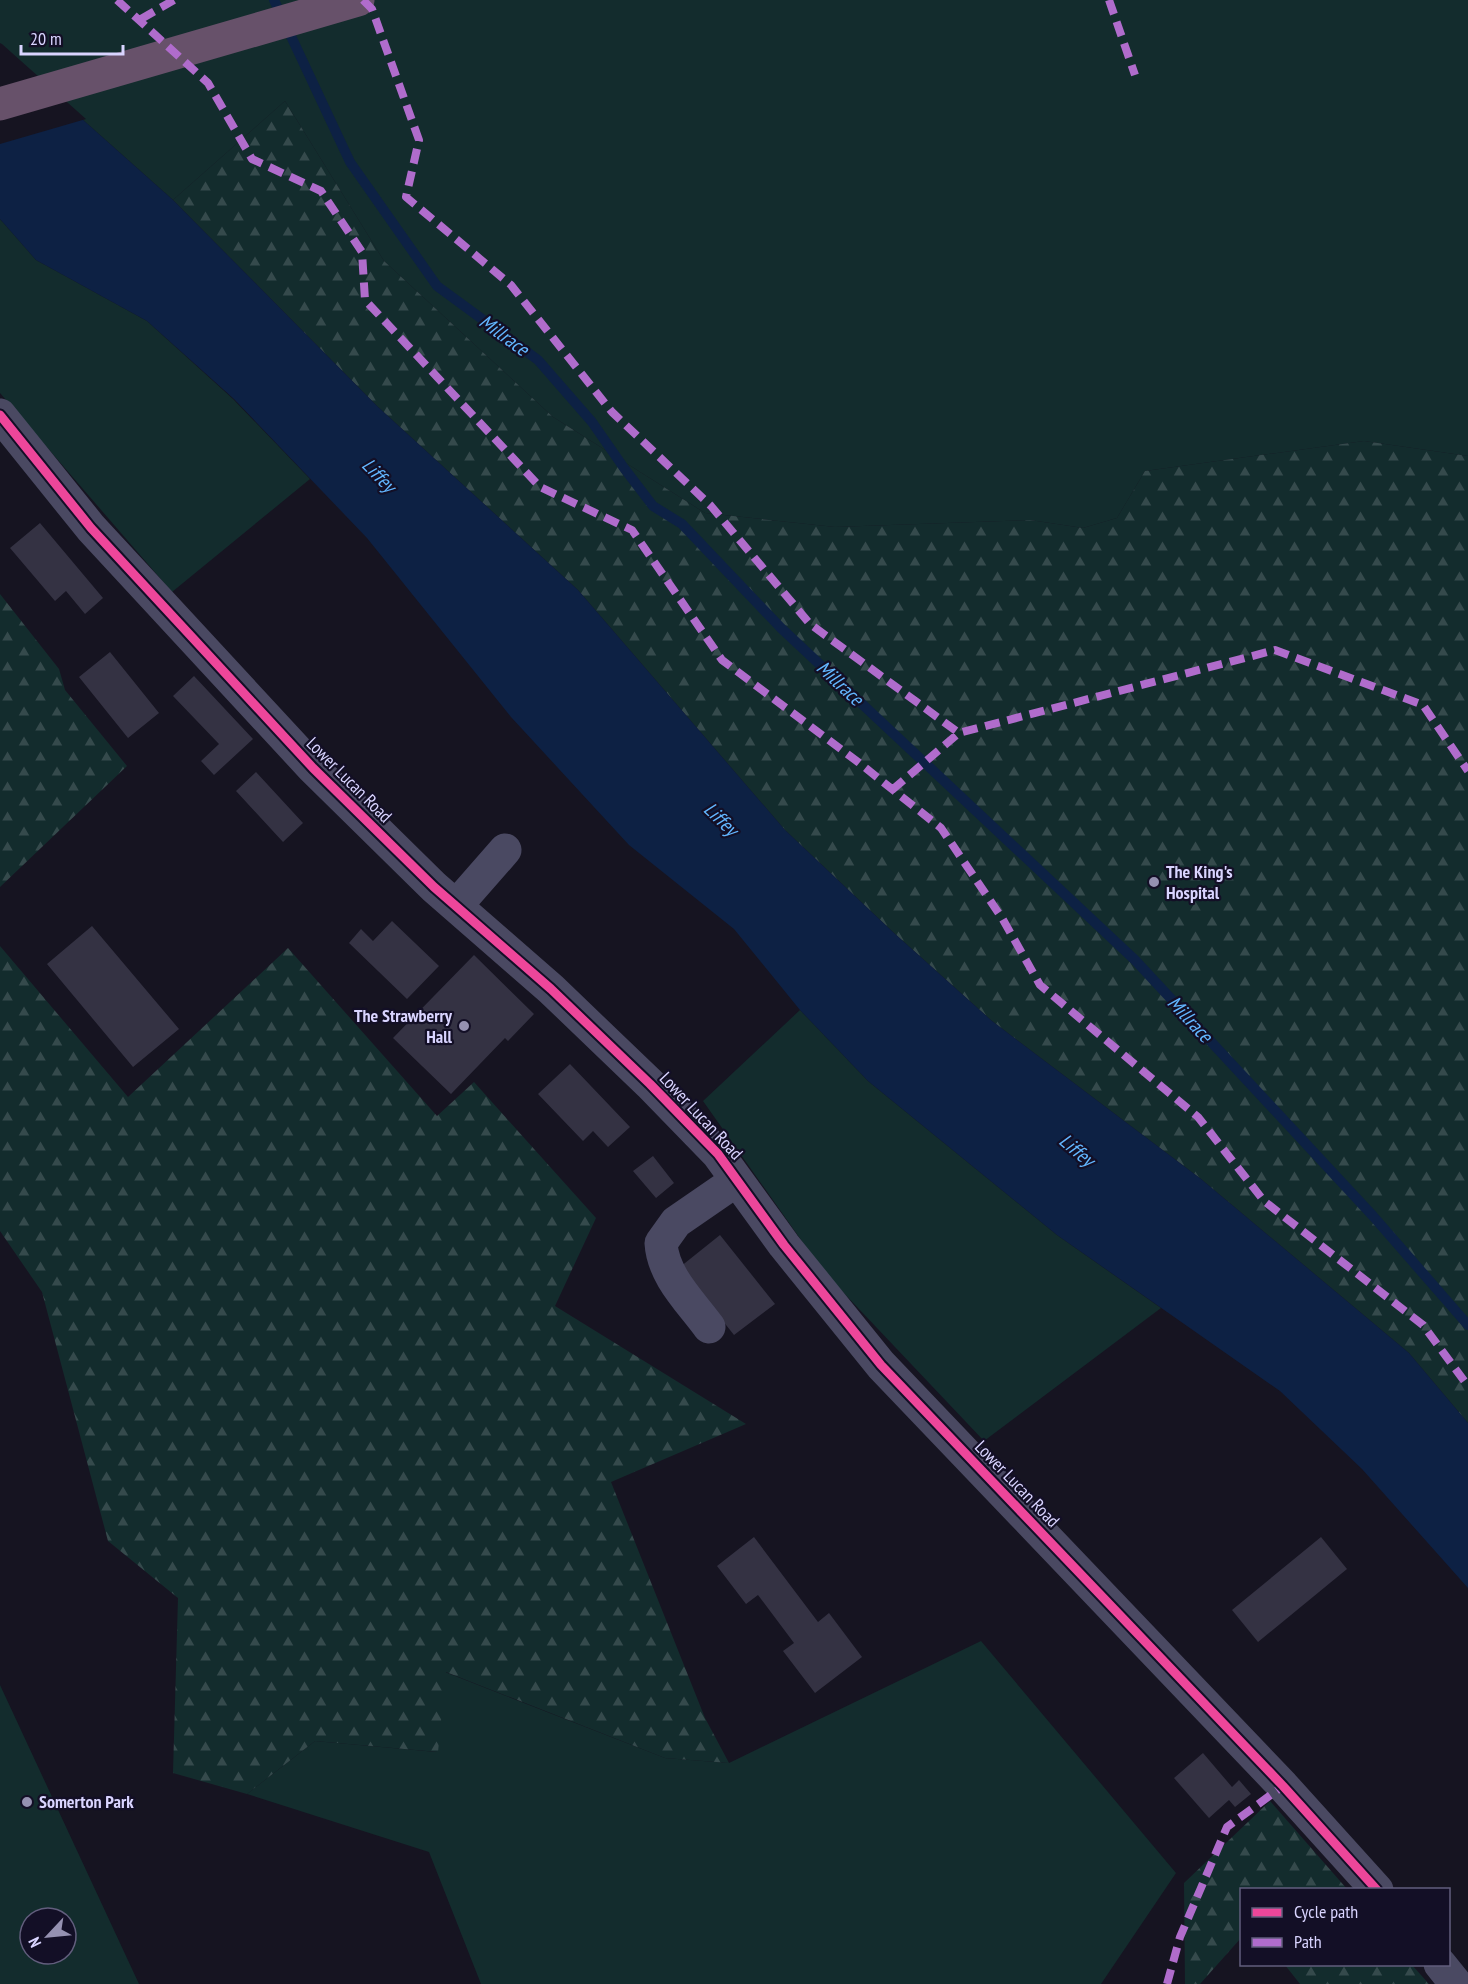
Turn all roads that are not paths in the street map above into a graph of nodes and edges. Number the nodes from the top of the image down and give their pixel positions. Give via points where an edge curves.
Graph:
1 (358, 0) edge
2 (0, 104) edge
3 (0, 415) edge
4 (505, 850) dead end
5 (456, 906) junction
6 (737, 1180) junction
7 (709, 1327) dead end
8 (1375, 1888) edge
9 (1441, 1966) edge
10 (1456, 1984) edge

1 - 2 highway
3 - 5 street, Lower Lucan Road via 91,528 260,712
4 - 5 street
5 - 6 street, Lower Lucan Road via 551,989 650,1084 718,1154
6 - 7 street via 676,1222 661,1243 666,1270
6 - 8 street, Lower Lucan Road via 876,1359
9 - 10 street

